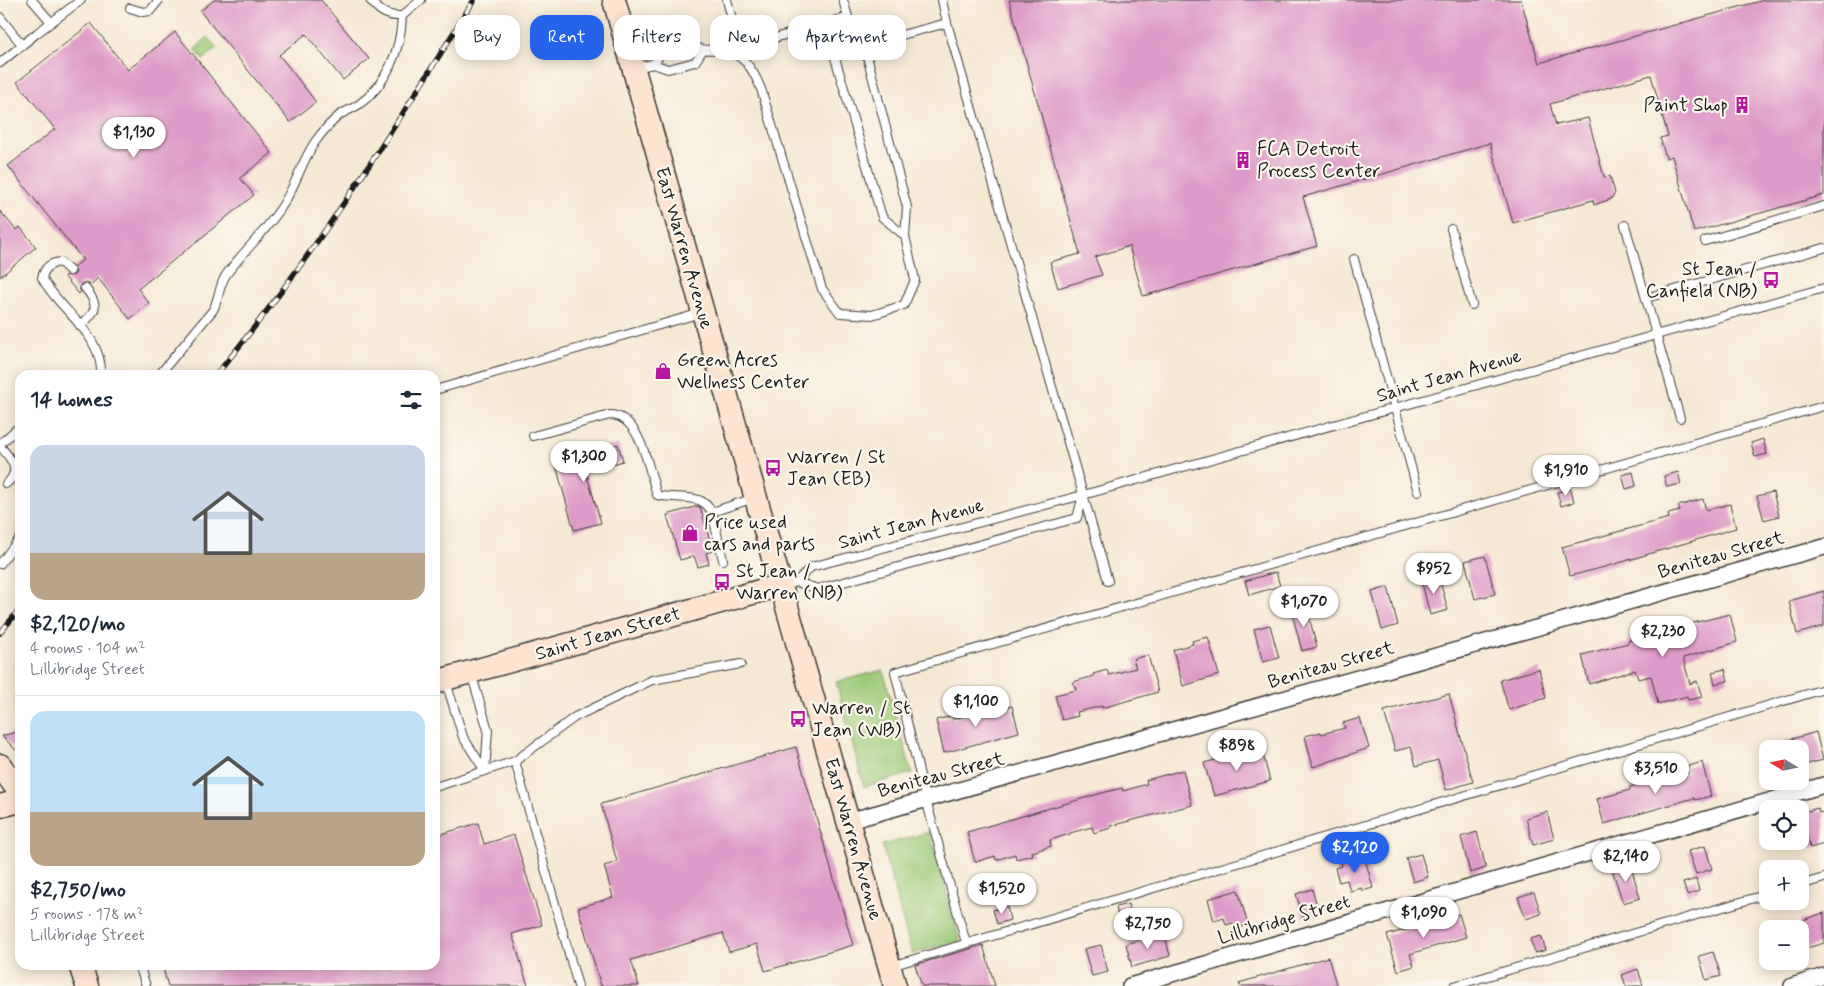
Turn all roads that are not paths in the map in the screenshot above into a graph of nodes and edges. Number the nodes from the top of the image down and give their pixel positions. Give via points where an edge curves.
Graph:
1 (32, 0) edge
2 (81, 0) edge
3 (159, 0) edge
4 (370, 0) edge
5 (421, 0) edge
6 (614, 0) edge
7 (728, 0) edge
8 (843, 0) edge
9 (942, 0) edge
10 (130, 8) dead end
11 (731, 15) edge
12 (847, 15) edge
13 (402, 16) junction
14 (0, 17) edge
15 (51, 22) junction
16 (947, 23) junction
17 (906, 34) edge
18 (22, 45) junction
19 (702, 51) junction
20 (710, 51) edge
21 (745, 60) edge
22 (836, 60) edge
23 (868, 60) edge
24 (0, 64) edge
25 (643, 66) junction
26 (1824, 206) edge
27 (1625, 225) dead end
28 (1451, 229) dead end
29 (905, 236) junction
30 (1705, 240) dead end
31 (1824, 248) edge
32 (1354, 258) dead end
33 (70, 271) dead end
34 (85, 288) dead end
35 (1824, 288) edge
36 (1646, 298) junction
37 (1472, 305) dead end
38 (703, 312) junction
39 (80, 326) junction
40 (1656, 335) junction
41 (102, 370) edge
42 (163, 370) edge
43 (440, 389) edge
44 (1824, 406) edge
45 (1395, 408) junction
46 (1680, 418) dead end
47 (15, 431) edge
48 (533, 436) dead end
49 (0, 445) edge
50 (6, 484) dead end
51 (1418, 492) dead end
52 (1083, 495) junction
53 (756, 498) junction
54 (712, 512) junction
55 (15, 544) edge
56 (1824, 547) edge
57 (723, 560) dead end
58 (0, 564) edge
59 (1108, 581) dead end
60 (788, 584) junction
61 (741, 664) dead end
62 (471, 672) junction
63 (440, 681) edge
64 (1824, 689) edge
65 (515, 761) junction
66 (0, 765) edge
67 (485, 771) junction
68 (440, 785) edge
69 (1824, 785) edge
70 (15, 786) edge
71 (926, 800) junction
72 (15, 802) edge
73 (0, 806) edge
74 (849, 821) junction
75 (1824, 878) edge
76 (1809, 882) edge
77 (1759, 897) edge
78 (966, 943) junction
79 (81, 970) edge
80 (141, 970) edge
81 (892, 976) edge
82 (1824, 976) edge
83 (86, 986) edge
84 (146, 986) edge
85 (578, 986) edge
86 (1130, 986) edge
87 (1454, 986) edge
88 (1792, 986) edge

1 - 15 lane
2 - 15 lane
3 - 10 lane via 150,11
4 - 13 lane via 389,16
5 - 13 lane
6 - 25 main road, East Warren Avenue
7 - 11 lane
8 - 12 lane
9 - 16 lane
13 - 42 lane via 398,46 378,88 342,114 315,141 274,220 225,276 213,310
14 - 18 lane
15 - 18 lane
16 - 17 lane
16 - 52 lane
18 - 24 lane
19 - 20 lane
19 - 25 lane via 696,62 668,69
19 - 25 lane via 689,43 664,50
21 - 29 lane via 761,89 822,289 840,314 872,315 904,305 915,280
22 - 29 lane via 882,217
23 - 29 lane via 907,207
25 - 38 main road, East Warren Avenue
26 - 30 lane
27 - 36 lane
28 - 37 lane
31 - 36 lane
32 - 45 lane
33 - 39 lane via 60,262 54,263 43,272 42,278
34 - 39 lane via 96,306 90,318
35 - 40 lane, Saint Jean Avenue
36 - 40 lane
38 - 43 lane
38 - 53 main road, East Warren Avenue
39 - 41 lane via 90,337
40 - 45 lane, Saint Jean Avenue
40 - 46 lane
44 - 71 lane via 895,672
45 - 51 lane
45 - 52 lane, Saint Jean Avenue
47 - 49 lane
48 - 54 lane via 618,415 628,421 638,436 657,495 698,499
49 - 50 lane via 13,462 13,476
52 - 59 lane
52 - 60 lane, Saint Jean Avenue via 811,567
52 - 60 lane, Saint Jean Avenue via 1076,518 818,590
53 - 54 lane
53 - 60 main road, East Warren Avenue
54 - 57 lane
55 - 58 lane
56 - 71 street, Beniteau Street
60 - 62 main road, Saint Jean Street
60 - 74 main road, East Warren Avenue
61 - 65 lane via 652,680 575,716
62 - 63 main road, Saint Jean Street
62 - 67 lane via 488,730
63 - 67 lane via 463,737
64 - 78 lane
65 - 67 lane
65 - 85 lane
66 - 70 main road
67 - 68 lane
69 - 86 street, Lillibridge Street
71 - 74 street, Beniteau Street
71 - 78 lane
72 - 73 main road
74 - 81 main road, East Warren Avenue
75 - 76 lane
77 - 87 lane
78 - 81 lane
79 - 83 main road
80 - 84 lane
82 - 88 street

